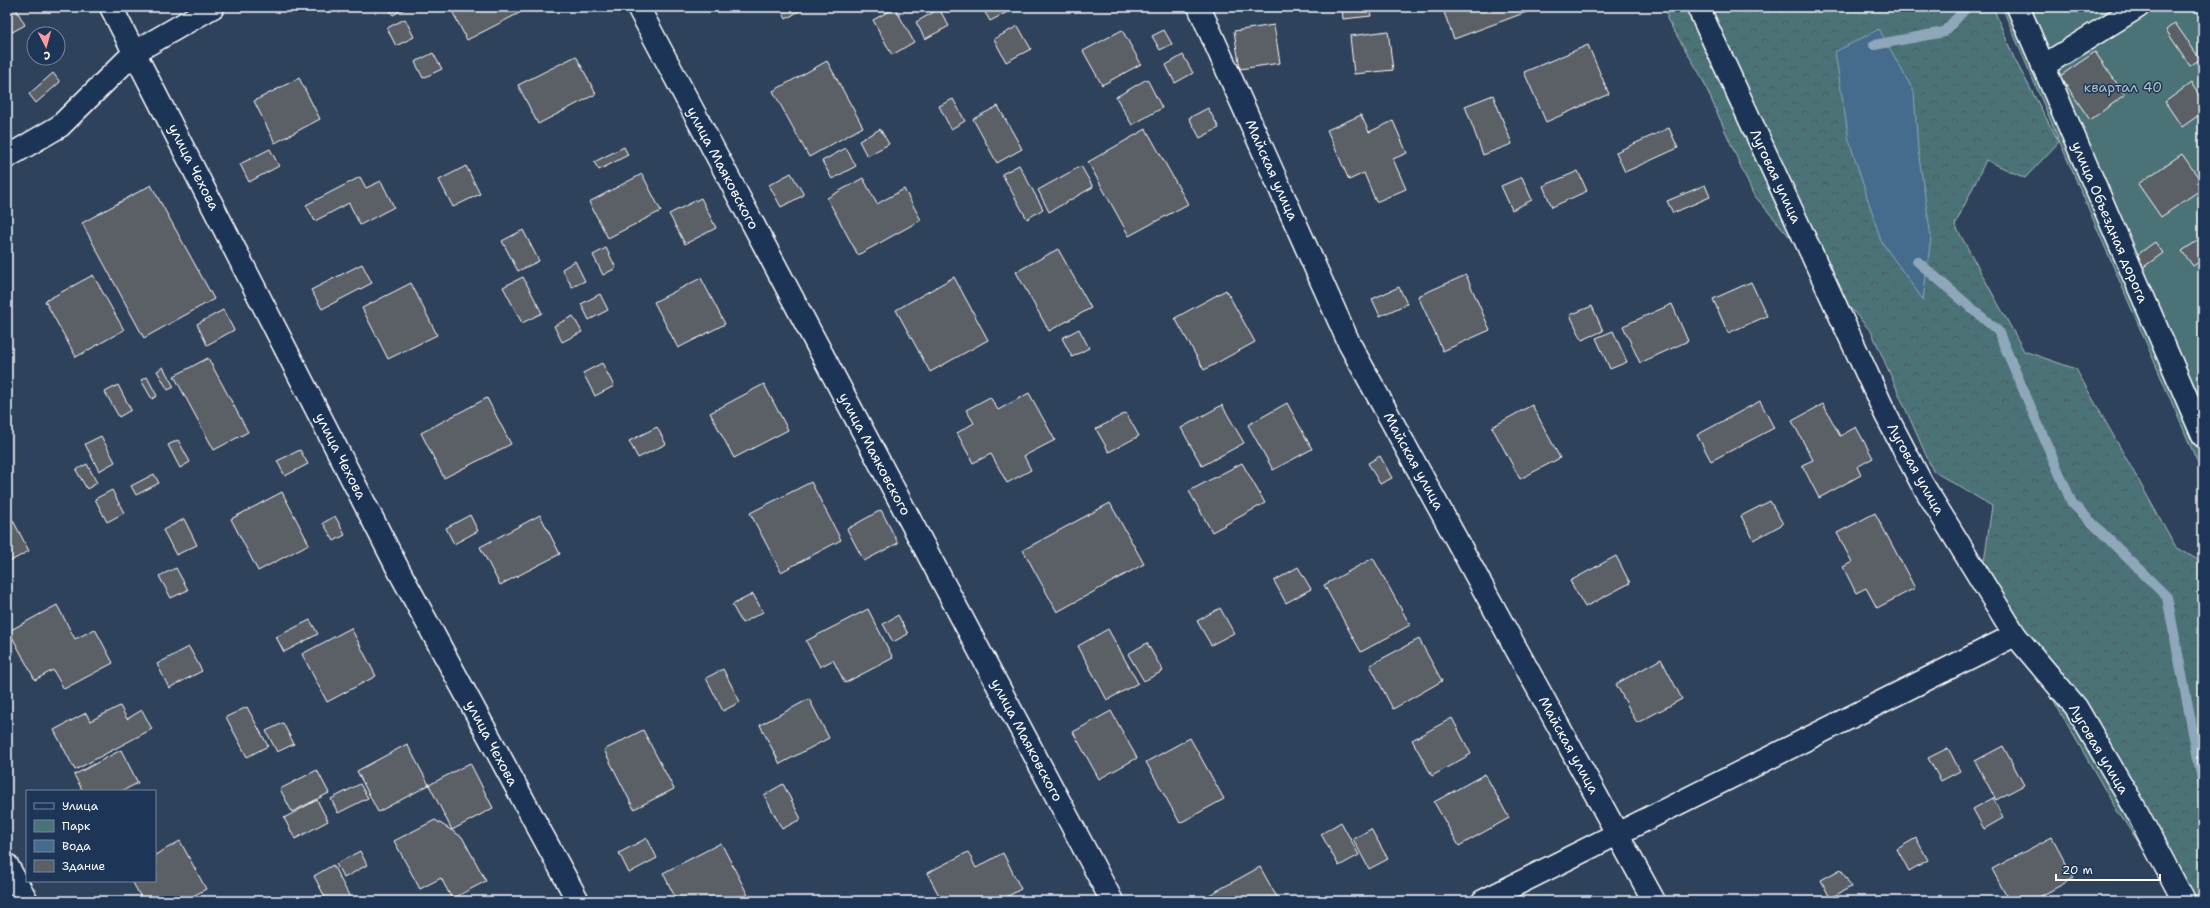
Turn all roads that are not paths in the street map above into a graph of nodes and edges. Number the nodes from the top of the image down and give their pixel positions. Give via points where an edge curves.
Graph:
1 (111, 7) edge
2 (213, 7) edge
3 (638, 7) edge
4 (1199, 7) edge
5 (1698, 7) edge
6 (2018, 7) edge
7 (2138, 7) edge
8 (134, 52) junction
9 (2044, 66) junction
10 (7, 157) edge
11 (2202, 432) edge
12 (2015, 635) junction
13 (1618, 833) junction
14 (7, 865) edge
15 (27, 901) edge
16 (578, 901) edge
17 (1112, 901) edge
18 (1483, 901) edge
19 (1654, 901) edge
20 (2184, 901) edge

1 - 8 street, улица Чехова
2 - 8 street
3 - 17 street, улица Маяковского
4 - 13 street, Майская улица via 1349,343
5 - 12 street, Луговая улица via 1890,422 1921,482
6 - 9 street, улица Объездная дорога
7 - 9 street
8 - 10 street via 60,126
8 - 16 street, улица Чехова via 397,566
9 - 11 street, улица Объездная дорога
12 - 13 street
12 - 20 street, Луговая улица via 2076,707 2132,803
13 - 18 street
13 - 19 street, Майская улица
14 - 15 street

